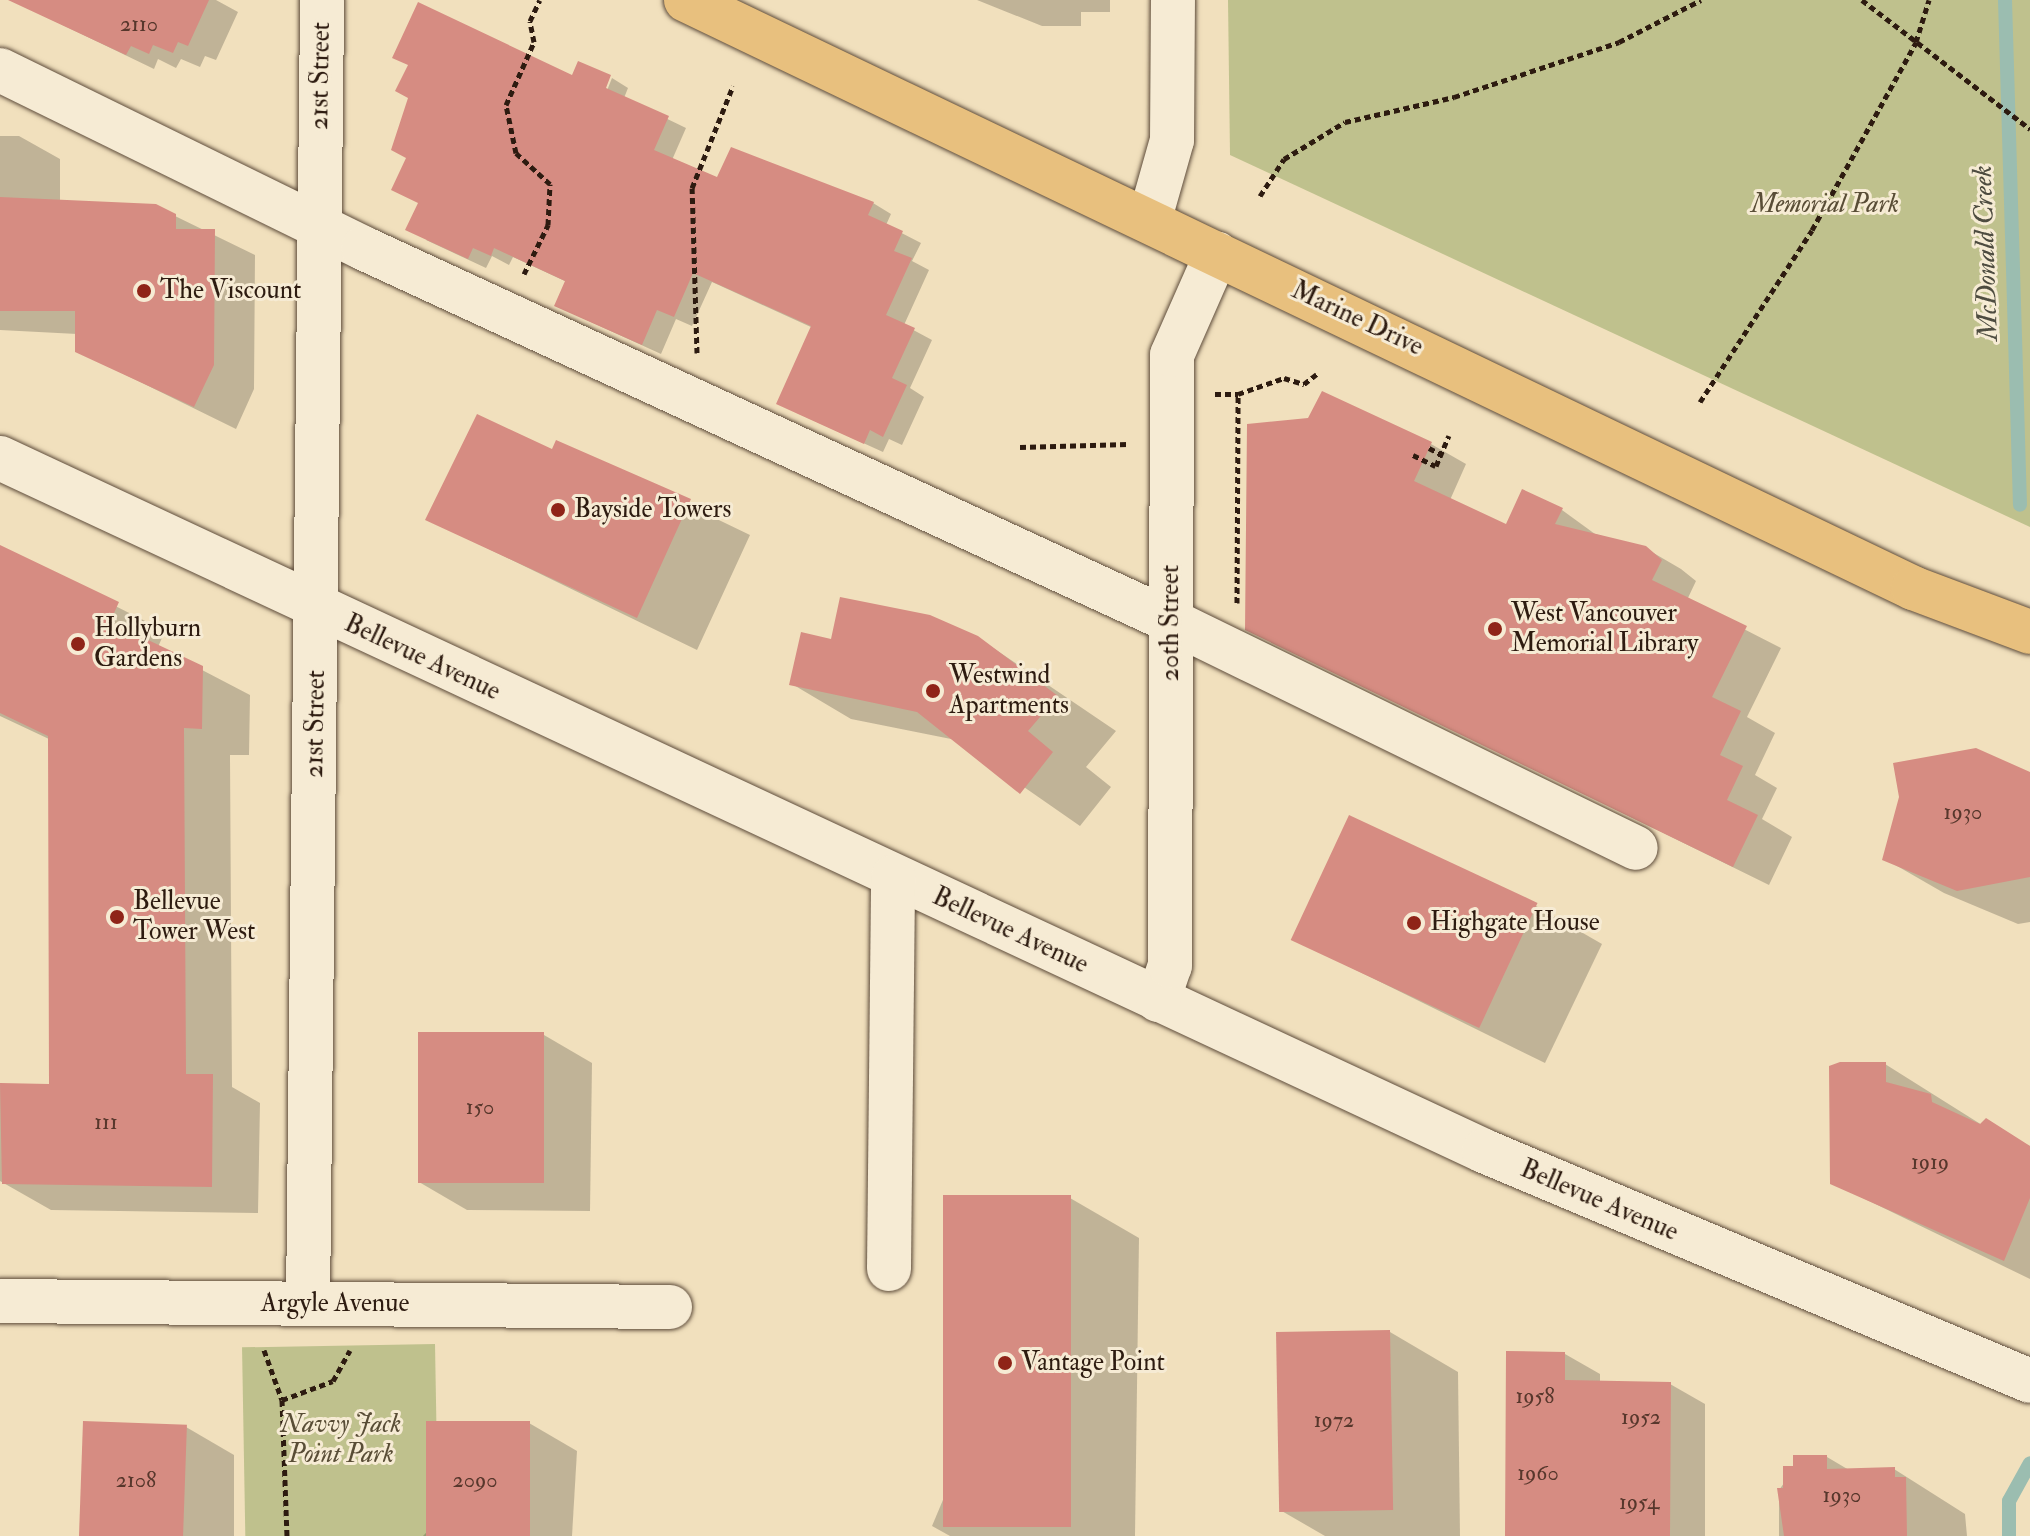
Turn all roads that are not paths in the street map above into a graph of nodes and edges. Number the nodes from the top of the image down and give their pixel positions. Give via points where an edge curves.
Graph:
1 (322, 0) edge
2 (686, 0) edge
3 (1173, 0) edge
4 (0, 70) edge
5 (1150, 218) junction
6 (319, 224) junction
7 (1217, 253) junction
8 (0, 458) edge
9 (317, 608) junction
10 (1171, 621) junction
11 (2030, 632) edge
12 (1636, 848) dead end
13 (893, 877) junction
14 (1158, 1000) junction
15 (889, 1269) dead end
16 (0, 1301) edge
17 (308, 1304) junction
18 (670, 1307) dead end
19 (2030, 1381) edge

1 - 6 street, 21st Street
2 - 5 main road, Marine Drive
3 - 5 street via 1172,140
4 - 6 street
5 - 7 main road, Marine Drive
6 - 9 street, 21st Street
6 - 10 street
7 - 10 street, 20th Street via 1172,355
7 - 11 main road, Marine Drive via 1913,588
8 - 9 street, Bellevue Avenue
9 - 13 street, Bellevue Avenue
9 - 17 street, 21st Street
10 - 12 street
10 - 14 street, 20th Street via 1170,966
13 - 14 street, Bellevue Avenue
13 - 15 street
14 - 19 street, Bellevue Avenue via 1524,1168
16 - 17 street, Argyle Avenue
17 - 18 street, Argyle Avenue

